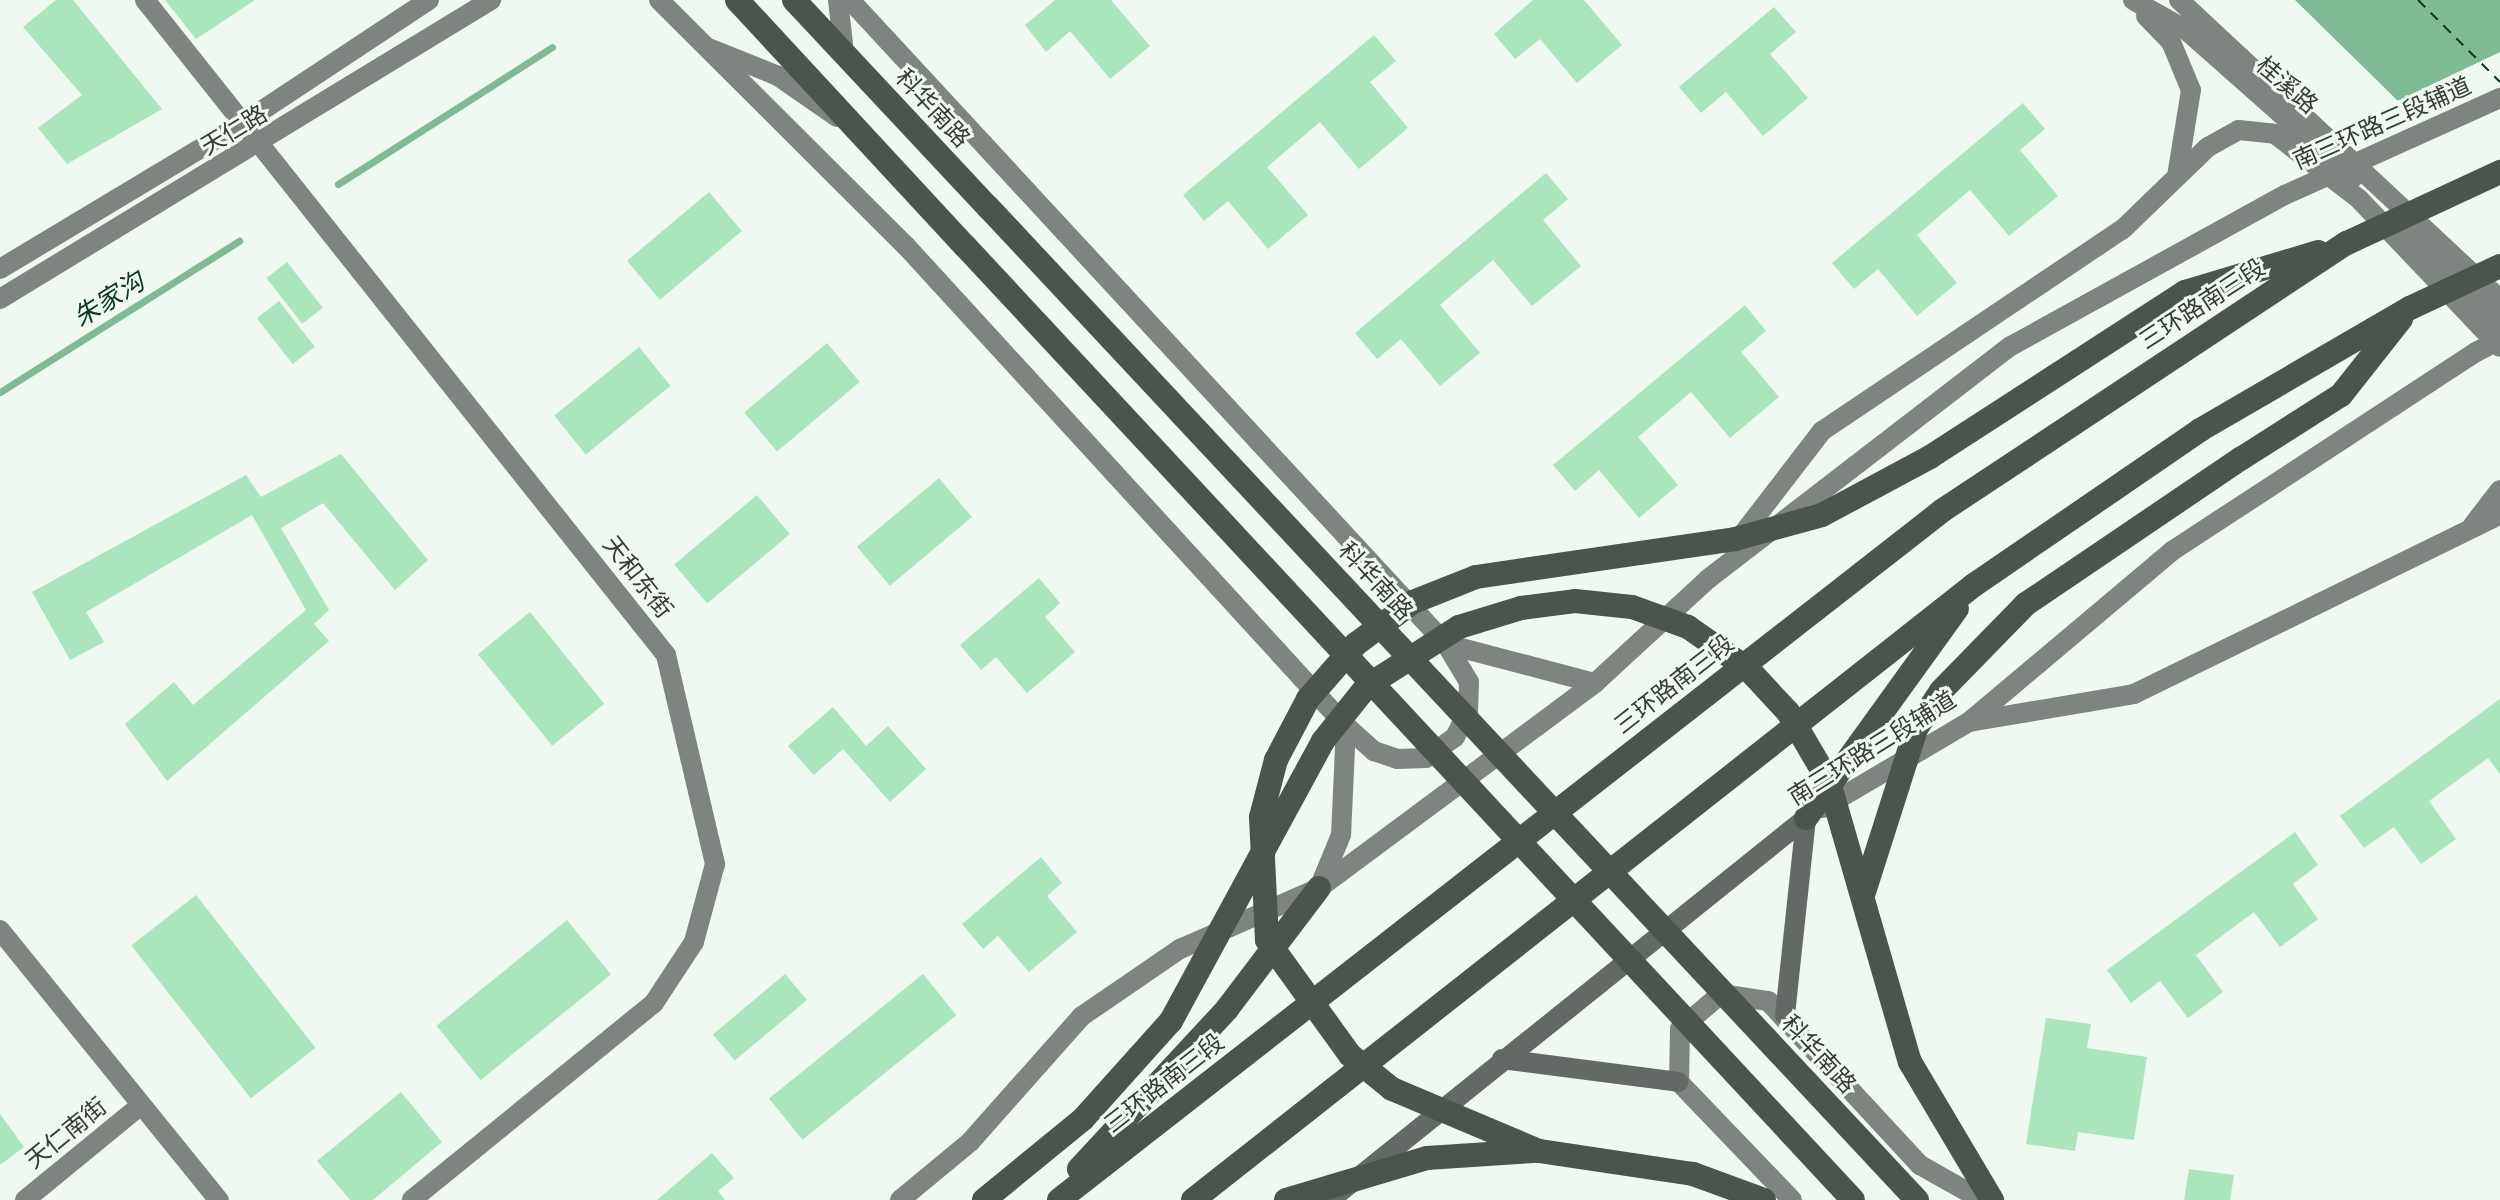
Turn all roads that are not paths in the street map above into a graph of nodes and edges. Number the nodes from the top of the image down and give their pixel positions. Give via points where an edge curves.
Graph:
1 (145, 0) edge
2 (429, 0) edge
3 (491, 0) edge
4 (659, 0) edge
5 (737, 0) edge
6 (794, 0) edge
7 (838, 0) edge
8 (850, 0) edge
9 (2132, 0) edge
10 (2179, 0) edge
11 (704, 46) junction
12 (844, 53) junction
13 (2500, 98) edge
14 (243, 123) junction
15 (862, 135) junction
16 (261, 145) junction
17 (2500, 172) edge
18 (2173, 187) junction
19 (2347, 243) junction
20 (2500, 266) edge
21 (0, 269) edge
22 (0, 299) edge
23 (2500, 299) edge
24 (2410, 308) junction
25 (2500, 323) edge
26 (2500, 340) edge
27 (2500, 347) edge
28 (2500, 490) edge
29 (2500, 515) edge
30 (2473, 525) junction
31 (1708, 579) junction
32 (1974, 585) junction
33 (1446, 644) junction
34 (1595, 683) junction
35 (1969, 722) junction
36 (1346, 726) junction
37 (1806, 818) junction
38 (1319, 888) junction
39 (1864, 892) junction
40 (0, 930) edge
41 (1785, 1015) junction
42 (1502, 1059) junction
43 (1679, 1082) junction
44 (140, 1106) junction
45 (1539, 1151) junction
46 (25, 1200) edge
47 (219, 1200) edge
48 (412, 1200) edge
49 (900, 1200) edge
50 (984, 1200) edge
51 (1051, 1200) edge
52 (1059, 1200) edge
53 (1193, 1200) edge
54 (1286, 1200) edge
55 (1330, 1200) edge
56 (1764, 1200) edge
57 (1792, 1200) edge
58 (1853, 1200) edge
59 (1917, 1200) edge
60 (1982, 1200) edge
61 (1992, 1200) edge

1 - 14 main road, 天和东街
2 - 14 main road, 天仁路
3 - 16 main road, 天仁路
4 - 11 main road
5 - 15 highway
6 - 12 highway, 科华南路
7 - 12 main road
8 - 33 main road
9 - 18 main road via 2171,42 2191,90 2187,148
9 - 25 main road, 桂溪路 via 2219,60
10 - 23 main road, 桂溪路
11 - 15 main road via 778,76
11 - 36 main road via 906,246
12 - 59 highway, 科华南路, bridge
13 - 31 main road, 南三环路三段辅道, bridge via 2285,195 2011,346
14 - 16 main road, 天和东街
14 - 21 main road, 天仁路
15 - 58 highway, bridge
16 - 22 main road, 天仁路
16 - 48 main road, 天和东街 via 666,655 715,864 694,942 654,1003
17 - 19 highway, bridge
18 - 27 main road via 2208,147 2239,130 2275,134 2359,199
18 - 31 main road via 1822,431
19 - 45 highway, bridge via 2185,292 1930,457 1822,515 1735,539 1476,577 1413,602 1356,644 1308,699 1276,760 1261,817 1267,940 1350,1055 1392,1089
19 - 52 highway, 三环路南三段 via 1943,510
20 - 24 highway, bridge
24 - 32 highway via 2200,430
24 - 39 highway, bridge via 2341,395 2026,604 1941,691 1916,729
26 - 35 main road, 南三环路三段辅道, bridge via 2172,551
28 - 30 main road
29 - 30 main road
30 - 35 main road via 2134,694
31 - 34 main road
32 - 37 highway
32 - 53 highway
33 - 34 main road
33 - 36 main road via 1469,682 1468,712 1455,737 1426,758 1397,759 1374,751
34 - 38 main road
35 - 37 main road, 南三环路三段辅道
36 - 38 main road via 1341,835
37 - 41 main road
37 - 42 main road, 南三环路三段辅道
38 - 49 main road via 1180,949 1082,1016 970,1142
38 - 51 highway via 1227,1009
39 - 50 highway, bridge via 1829,782 1788,712 1748,669 1688,627 1632,607 1575,601 1521,608 1459,627 1367,686 1323,741 1171,1021 1083,1119
39 - 61 highway, bridge via 1883,987 1910,1062
40 - 44 main road
41 - 43 main road via 1745,993 1721,994 1698,1007 1680,1029
41 - 60 main road via 1920,1165
42 - 43 main road
42 - 55 main road, 南三环路三段辅道
43 - 57 main road
44 - 46 main road, 天仁南街
44 - 47 main road
45 - 54 highway, bridge via 1427,1158
45 - 56 highway, bridge via 1693,1174

